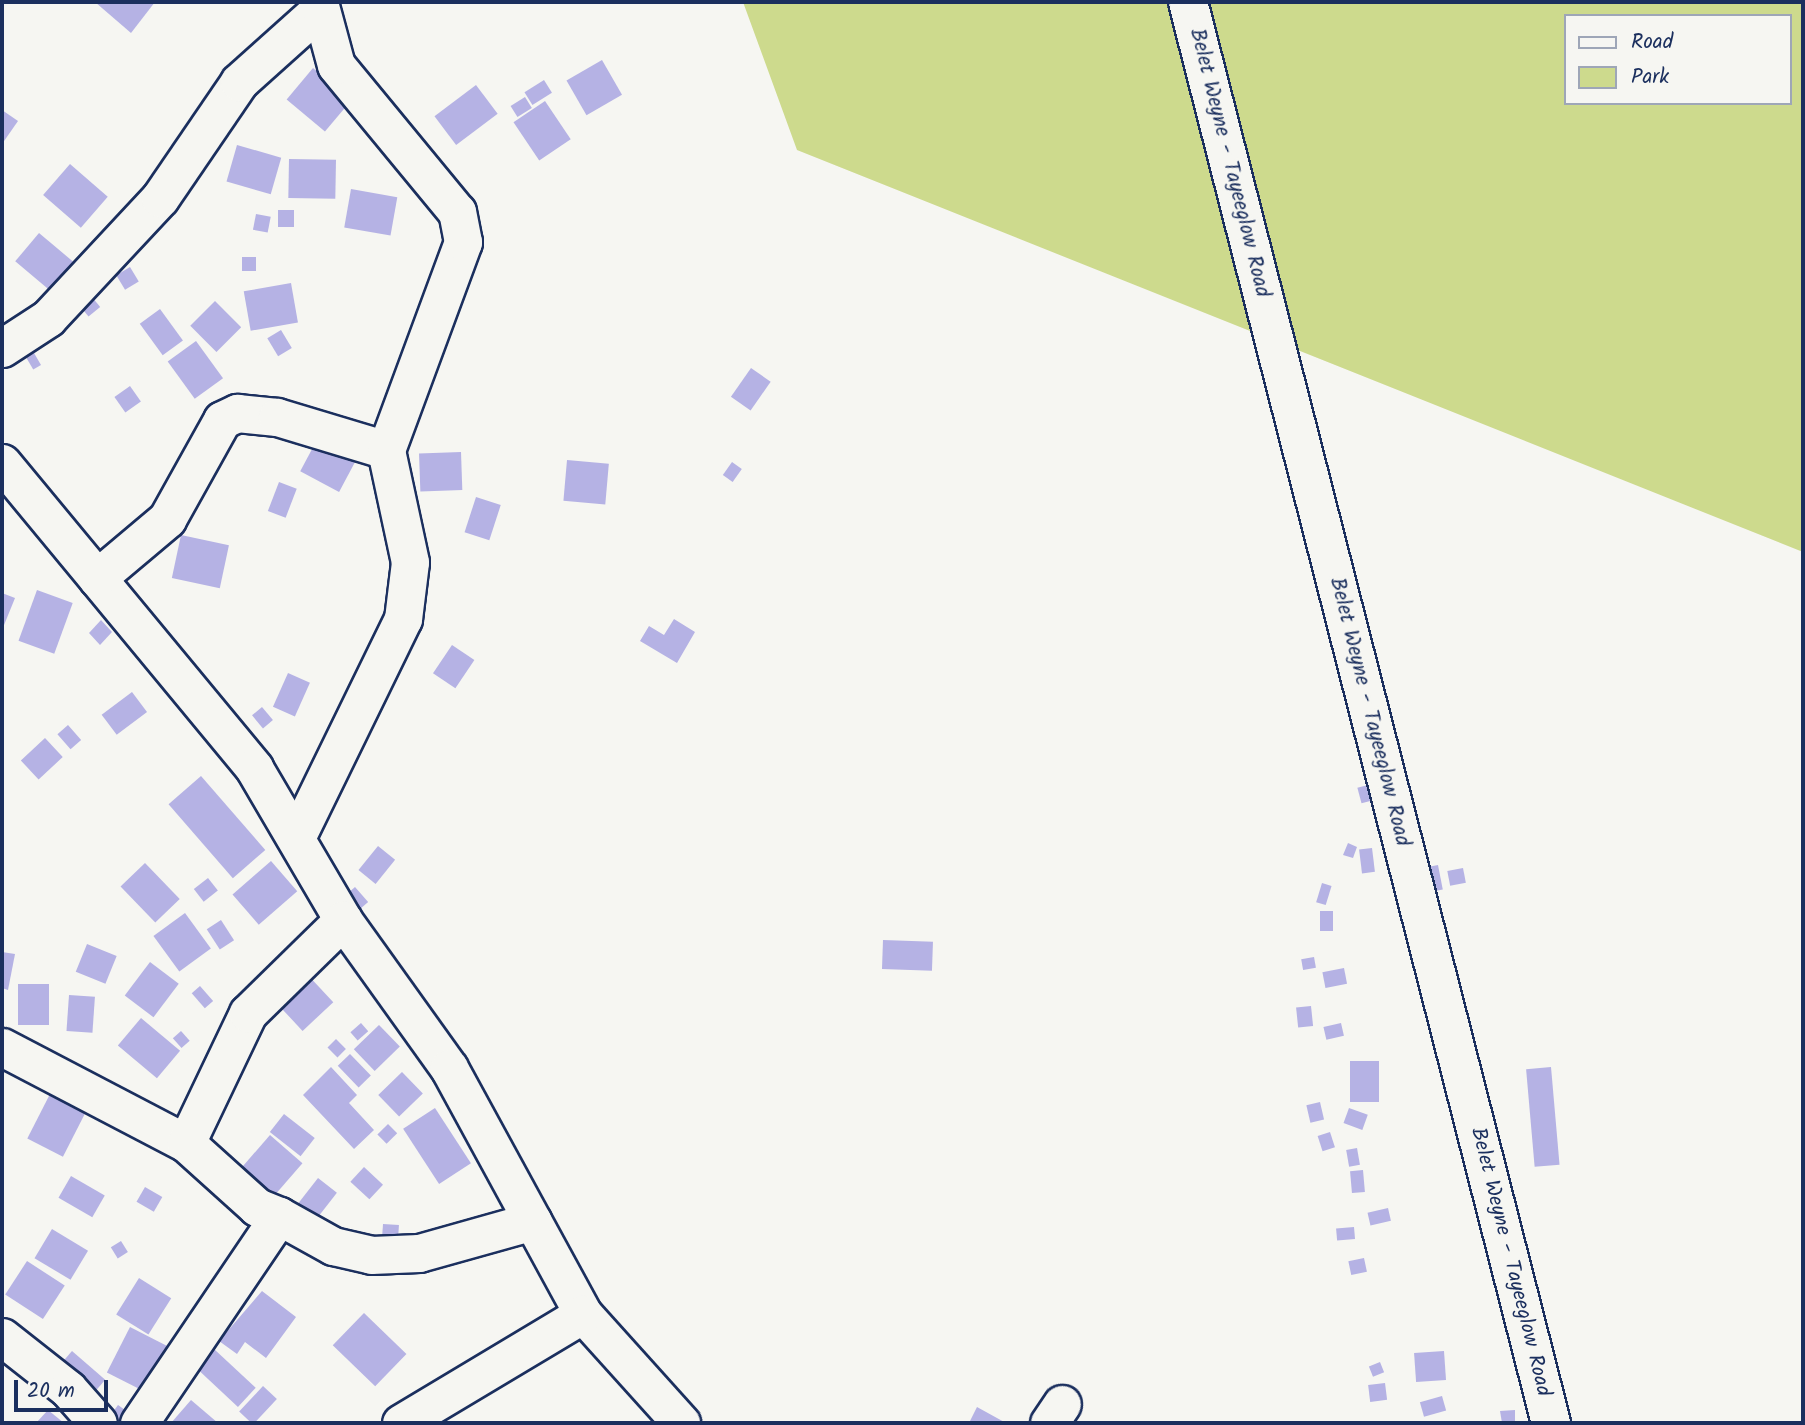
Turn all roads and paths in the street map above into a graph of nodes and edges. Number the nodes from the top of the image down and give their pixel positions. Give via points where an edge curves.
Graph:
1 (1188, 2) edge
2 (318, 7) edge
3 (2, 348) edge
4 (386, 450) junction
5 (5, 471) edge
6 (97, 578) junction
7 (297, 836) junction
8 (343, 920) junction
9 (2, 1047) edge
10 (186, 1143) junction
11 (279, 1216) junction
12 (533, 1221) junction
13 (583, 1314) junction
14 (2, 1338) edge
15 (98, 1423) edge
16 (139, 1423) edge
17 (401, 1423) edge
18 (681, 1423) edge
19 (1551, 1423) edge

1 - 19 main road, Belet Weyne - Tayeeglow Road
2 - 3 street via 239,82 160,198 48,318
2 - 4 street via 336,65 457,212 463,242
4 - 6 street via 277,417 237,413 222,420 167,519
4 - 7 street via 410,562 403,619
5 - 6 street
6 - 7 street via 254,768
7 - 8 street
8 - 10 street via 248,1013
8 - 12 street via 449,1068
9 - 10 street
10 - 11 street via 257,1207
11 - 12 street via 332,1245 382,1255 419,1254
11 - 16 street
12 - 13 street
13 - 17 street
13 - 18 street
14 - 15 street via 68,1389

